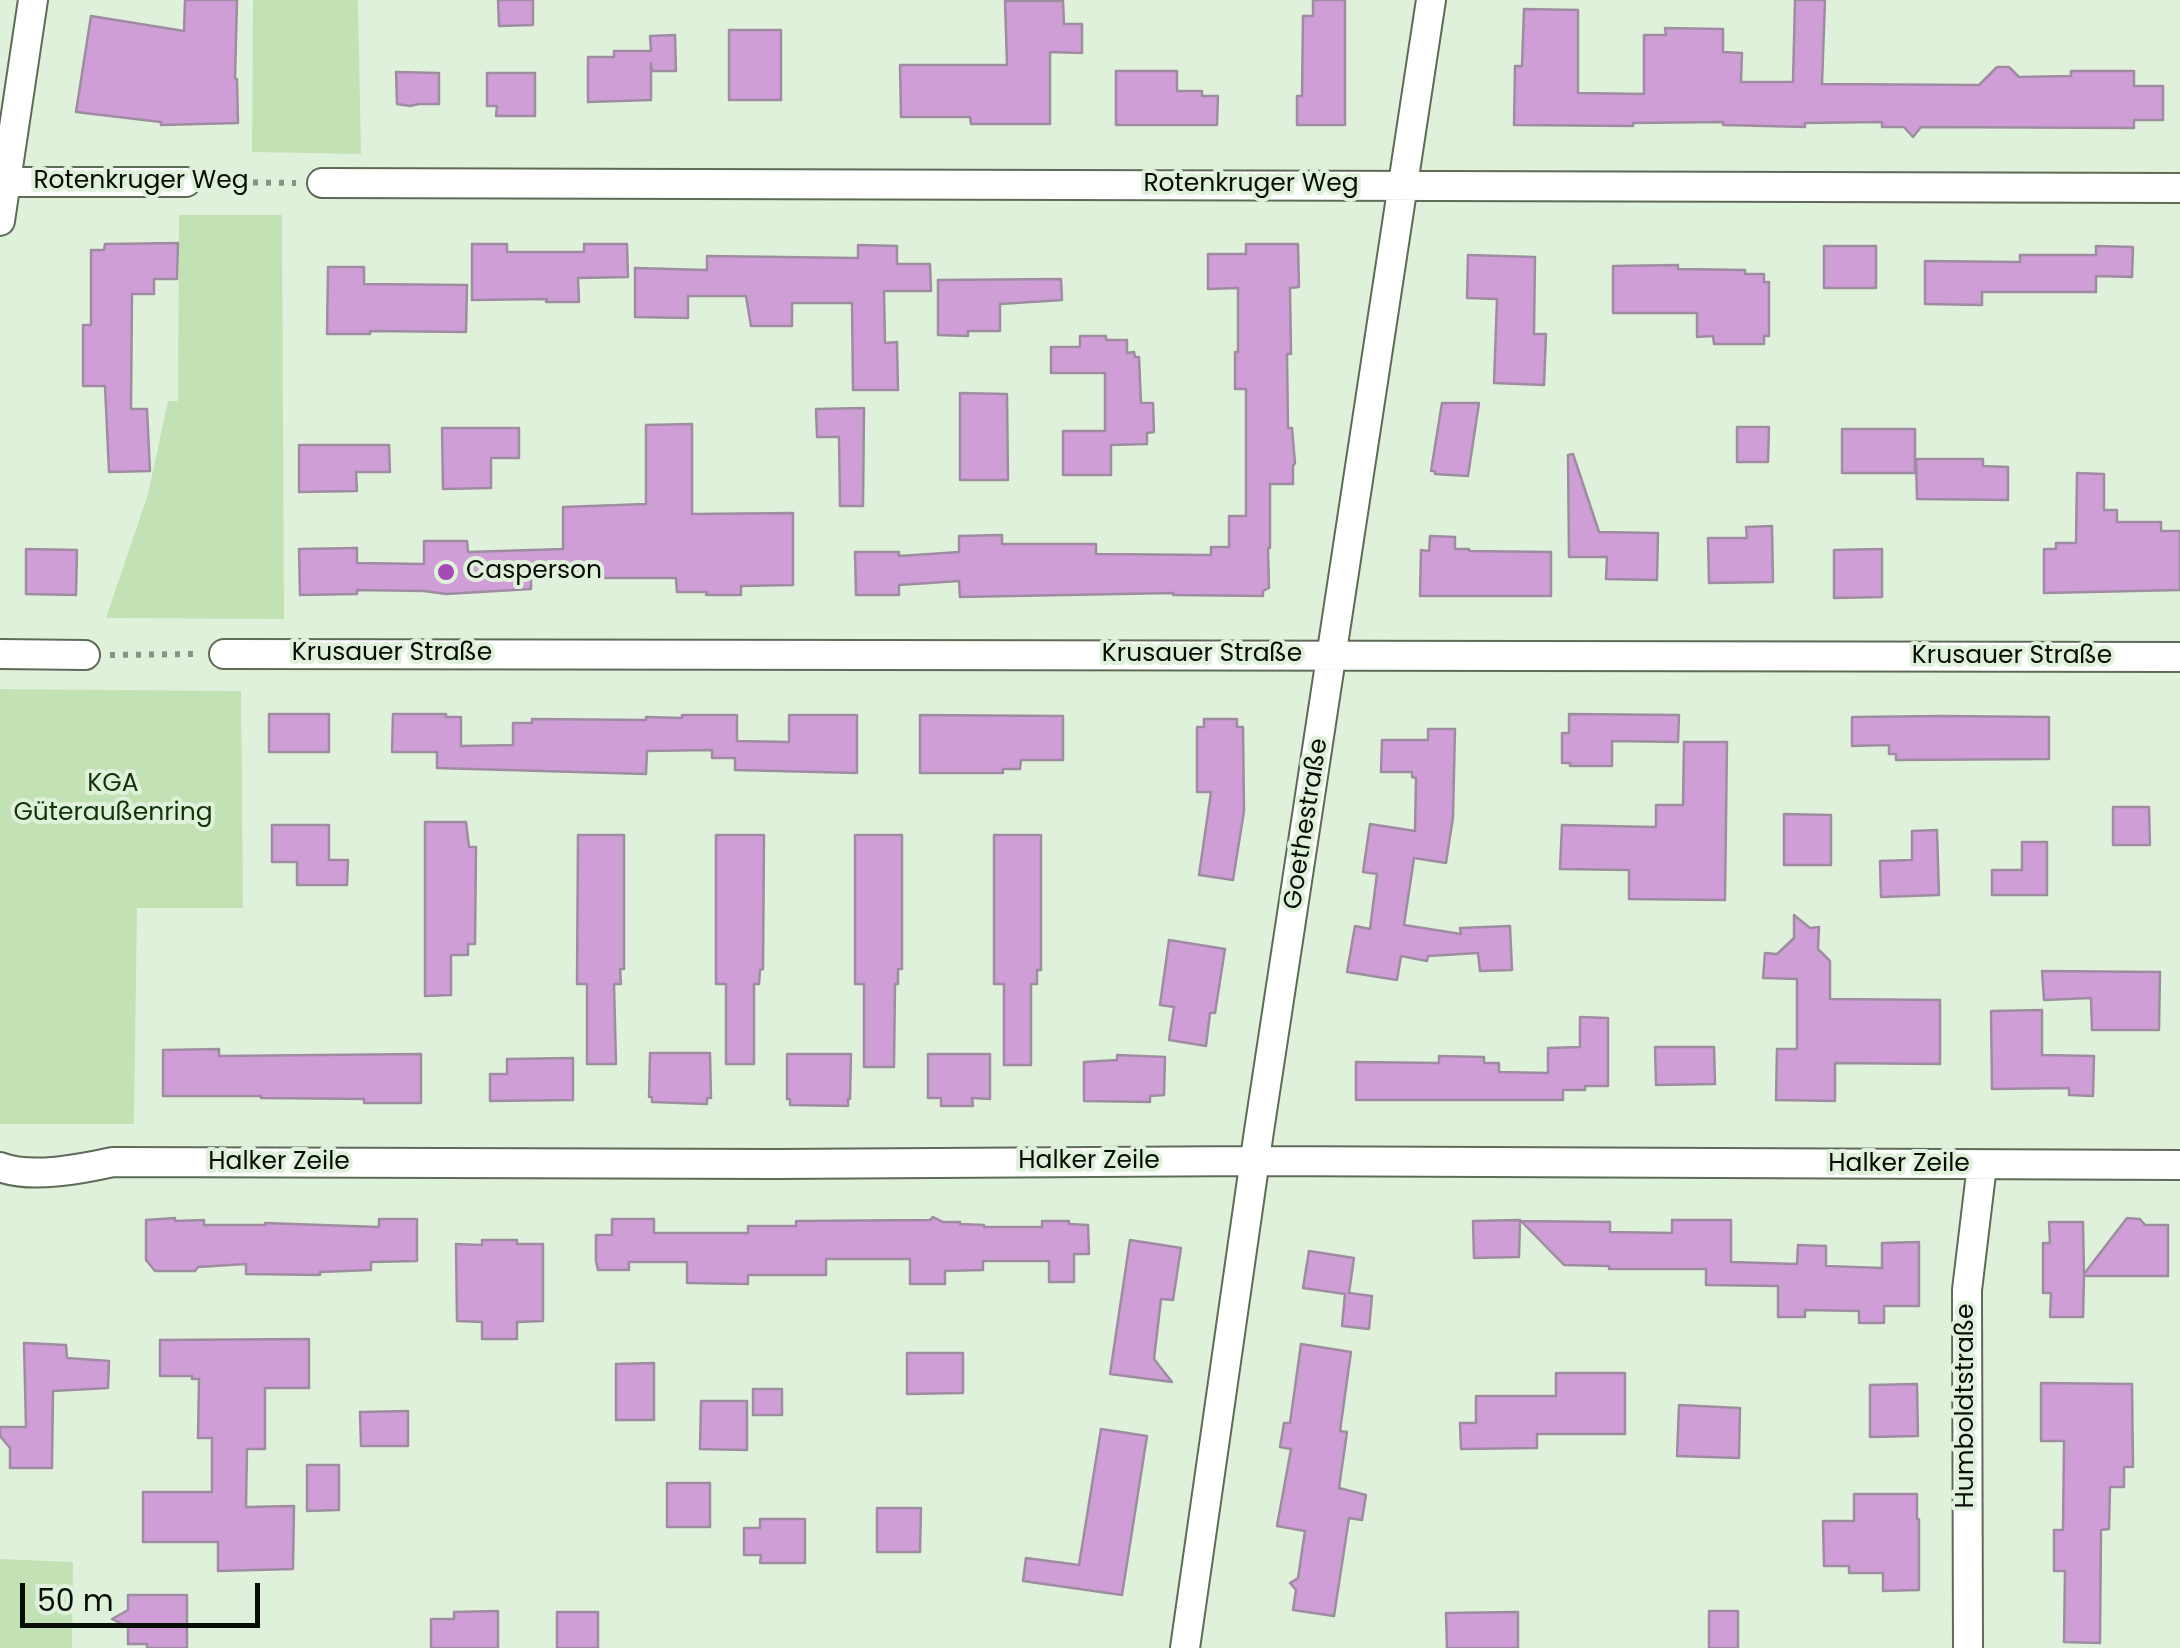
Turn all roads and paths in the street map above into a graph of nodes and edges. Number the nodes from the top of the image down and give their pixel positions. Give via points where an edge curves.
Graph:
1 (34, 0) edge
2 (1431, 0) edge
3 (3, 182) edge
4 (186, 182) joint
5 (322, 183) dead end
6 (281, 184) dead end
7 (1403, 186) junction
8 (2180, 188) edge
9 (0, 221) edge
10 (0, 654) edge
11 (224, 654) joint
12 (86, 655) joint
13 (1332, 656) junction
14 (2180, 657) edge
15 (1255, 1162) junction
16 (1982, 1165) junction
17 (2180, 1165) edge
18 (0, 1167) edge
19 (1185, 1648) edge
20 (1968, 1648) edge

1 - 3 street
2 - 7 street, Goethestraße
3 - 4 street, Rotenkruger Weg
3 - 9 street
4 - 6 path, Rotenkruger Weg
5 - 7 street, Rotenkruger Weg
7 - 8 street, Rotenkruger Weg
7 - 13 street, Goethestraße
10 - 12 street
11 - 12 path
11 - 13 street, Krusauer Straße
13 - 14 street, Krusauer Straße
13 - 15 street, Goethestraße
15 - 16 street, Halker Zeile
15 - 18 street, Halker Zeile via 113,1162 12,1172
15 - 19 street, Goethestraße
16 - 17 street, Halker Zeile
16 - 20 street, Humboldtstraße via 1967,1290

